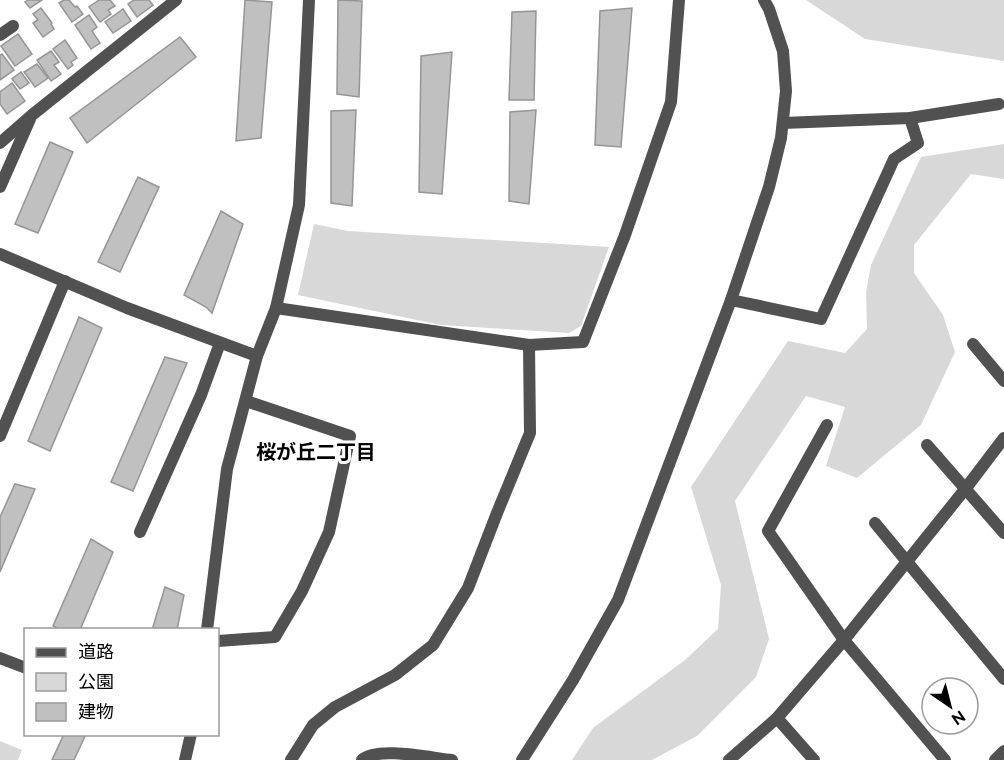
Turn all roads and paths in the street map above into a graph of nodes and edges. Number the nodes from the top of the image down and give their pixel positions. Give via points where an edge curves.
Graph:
1 (176, 0) edge
2 (309, 0) edge
3 (679, 0) edge
4 (764, 0) edge
5 (13, 26) dead end
6 (0, 35) edge
7 (999, 104) dead end
8 (32, 116) junction
9 (910, 118) junction
10 (783, 123) junction
11 (0, 143) edge
12 (0, 187) edge
13 (0, 254) edge
14 (65, 281) junction
15 (731, 300) junction
16 (276, 308) junction
17 (220, 343) junction
18 (973, 344) dead end
19 (529, 345) junction
20 (257, 356) junction
21 (1004, 381) edge
22 (246, 401) junction
23 (827, 425) dead end
24 (0, 436) edge
25 (1004, 438) edge
26 (927, 445) dead end
27 (966, 488) junction
28 (875, 523) dead end
29 (140, 532) dead end
30 (1004, 532) edge
31 (906, 562) junction
32 (207, 628) edge
33 (844, 640) junction
34 (219, 641) edge
35 (0, 658) edge
36 (24, 667) edge
37 (1004, 678) edge
38 (777, 718) junction
39 (191, 736) edge
40 (1004, 750) edge
41 (425, 759) edge
42 (185, 760) edge
43 (291, 760) edge
44 (362, 760) edge
45 (452, 760) edge
46 (522, 760) edge
47 (729, 760) edge
48 (814, 760) edge
49 (945, 760) edge
50 (995, 760) edge

1 - 8 street
2 - 16 street via 299,205
3 - 19 street via 671,102 583,342
4 - 10 street via 783,51
5 - 6 street
7 - 9 street
8 - 11 street
8 - 12 street
9 - 10 street
9 - 15 street via 918,143 894,159 821,319
10 - 15 street via 769,187
13 - 14 street
14 - 17 street
14 - 24 street
15 - 46 street via 618,600
16 - 19 street
16 - 20 street
17 - 20 street
17 - 29 street
18 - 21 street
19 - 43 street via 530,433 468,588 433,645 395,675 335,707 313,725
20 - 22 street
22 - 32 street via 227,469
22 - 34 street via 350,436 329,532 302,591 275,636
23 - 33 street via 768,531
25 - 27 street
26 - 27 street
27 - 30 street
27 - 31 street
28 - 31 street
31 - 33 street
31 - 37 street
33 - 38 street
33 - 49 street
35 - 36 street
38 - 47 street
38 - 48 street
39 - 42 street
40 - 50 street
41 - 44 street via 392,753 367,755
41 - 45 street

